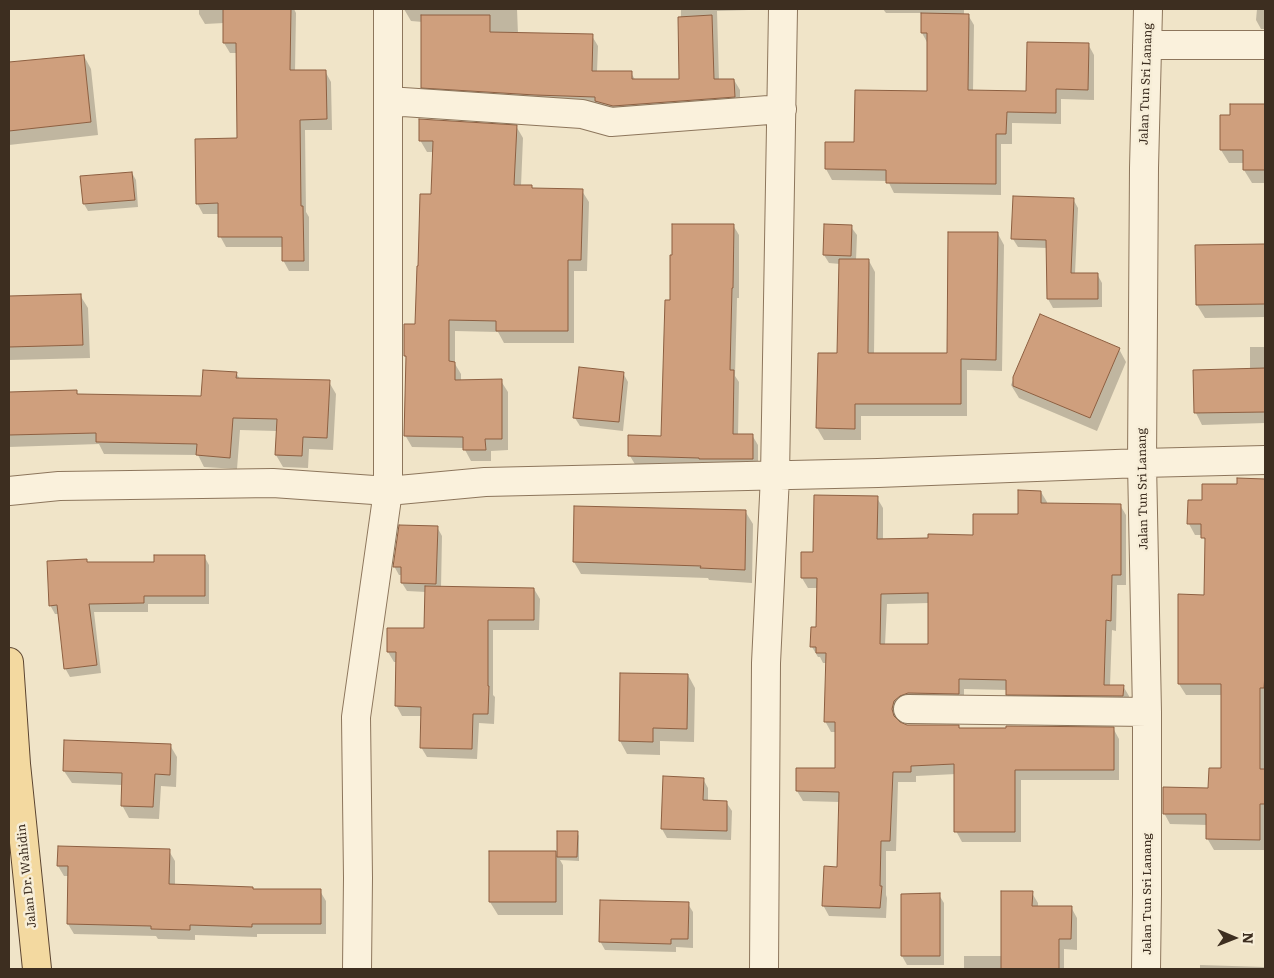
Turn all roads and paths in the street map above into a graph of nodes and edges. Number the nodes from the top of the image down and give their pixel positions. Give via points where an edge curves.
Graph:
1 (388, 9) edge
2 (783, 9) edge
3 (1148, 9) edge
4 (1147, 45) junction
5 (1265, 45) edge
6 (388, 101) junction
7 (782, 109) junction
8 (1265, 460) edge
9 (1142, 463) junction
10 (775, 476) junction
11 (9, 491) edge
12 (388, 491) junction
13 (9, 662) edge
14 (908, 709) dead end
15 (1147, 712) junction
16 (37, 969) edge
17 (357, 969) edge
18 (764, 969) edge
19 (1146, 969) edge

1 - 6 street
2 - 7 street
3 - 4 street, Jalan Tun Sri Lanang
4 - 5 street
4 - 9 street, Jalan Tun Sri Lanang
6 - 7 street via 582,114 611,122
6 - 12 street
7 - 10 street
8 - 9 street
9 - 10 street
9 - 15 street, Jalan Tun Sri Lanang
10 - 12 street via 485,482
10 - 18 street via 766,663
11 - 12 street via 59,486 273,483
12 - 17 street via 356,717
13 - 16 main road, Jalan Dr. Wahidin
14 - 15 street
15 - 19 street, Jalan Tun Sri Lanang

